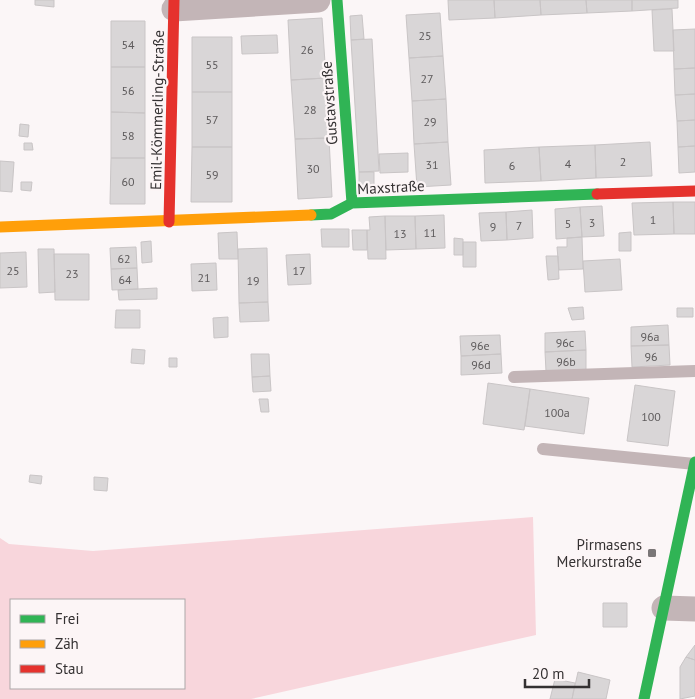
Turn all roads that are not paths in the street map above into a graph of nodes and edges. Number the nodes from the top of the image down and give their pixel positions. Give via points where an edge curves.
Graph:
1 (318, 0) edge
2 (337, 0) edge
3 (174, 5) edge
4 (695, 191) edge
5 (352, 203) junction
6 (169, 222) junction
7 (0, 228) edge
8 (695, 371) edge
9 (514, 377) dead end
10 (543, 449) dead end
11 (695, 463) edge
12 (664, 608) junction
13 (695, 609) edge
14 (644, 699) edge

1 - 3 street
2 - 5 street, Gustavstraße
3 - 6 street, Emil-Kömmerling-Straße
4 - 5 street, Maxstraße
5 - 6 street, Maxstraße via 331,214
6 - 7 street, Maxstraße
8 - 9 lane
10 - 11 lane
11 - 12 street
12 - 13 street
12 - 14 street

